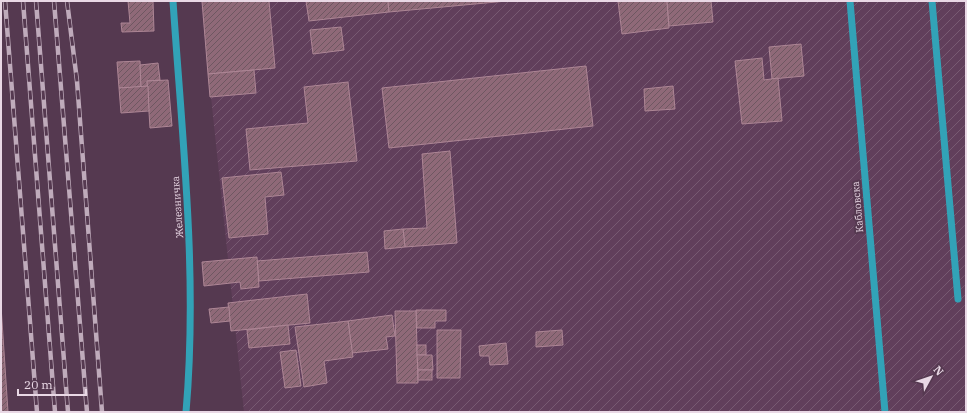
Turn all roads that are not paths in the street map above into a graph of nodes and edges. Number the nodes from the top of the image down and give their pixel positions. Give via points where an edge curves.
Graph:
1 (173, 1) edge
2 (850, 1) edge
3 (932, 1) edge
4 (958, 299) dead end
5 (186, 412) edge
6 (885, 412) edge

1 - 5 street, Железничка via 190,265 190,369
2 - 6 street, Кабловска
3 - 4 street

